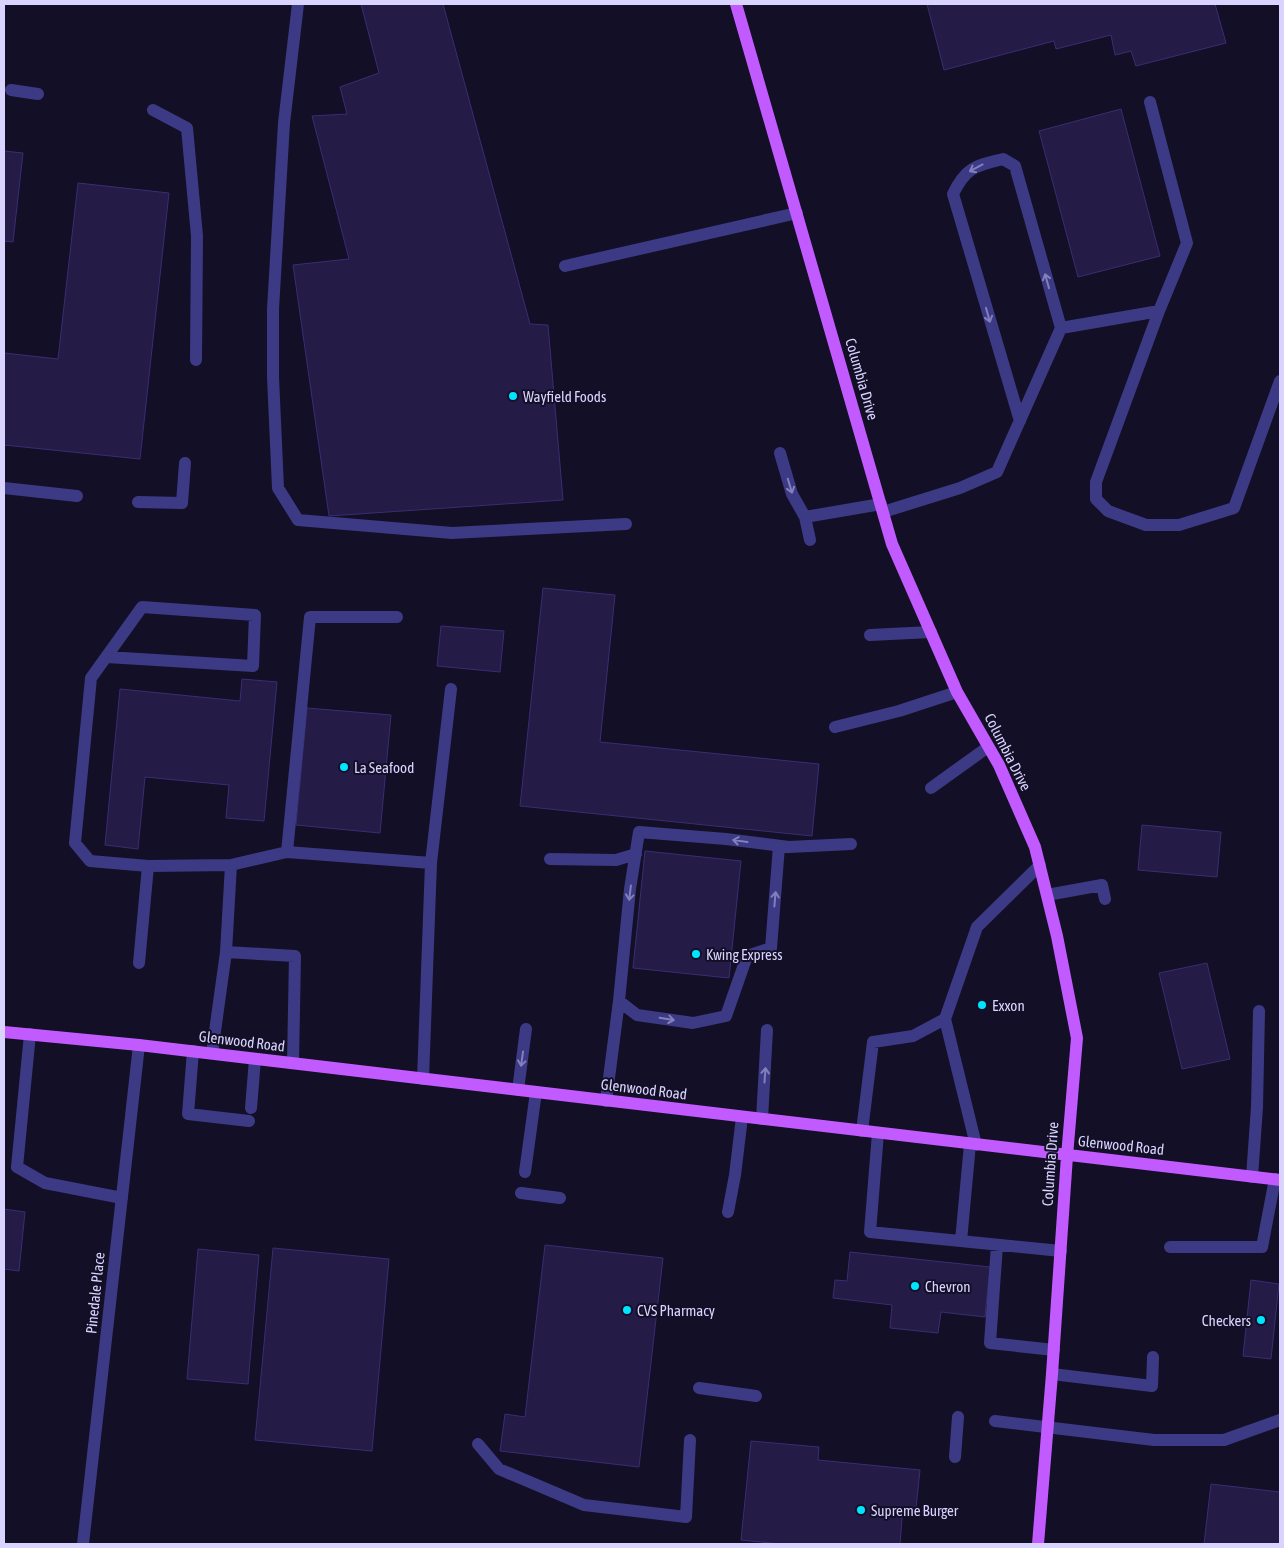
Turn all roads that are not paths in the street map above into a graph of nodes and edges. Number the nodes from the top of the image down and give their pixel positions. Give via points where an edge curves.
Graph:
1 (298, 4) edge
2 (736, 4) edge
3 (11, 90) dead end
4 (38, 94) dead end
5 (1150, 102) dead end
6 (154, 110) dead end
7 (797, 213) junction
8 (565, 266) dead end
9 (1158, 311) junction
10 (1060, 328) junction
11 (196, 360) dead end
12 (1280, 381) edge
13 (1020, 421) junction
14 (780, 454) dead end
15 (186, 463) dead end
16 (4, 488) edge
17 (77, 496) dead end
18 (138, 502) dead end
19 (882, 508) junction
20 (805, 517) junction
21 (626, 524) dead end
22 (810, 540) dead end
23 (397, 617) dead end
24 (931, 632) junction
25 (870, 635) dead end
26 (107, 657) junction
27 (451, 689) dead end
28 (957, 692) junction
29 (835, 727) dead end
30 (988, 747) junction
31 (931, 788) dead end
32 (851, 844) dead end
33 (784, 847) junction
34 (287, 852) junction
35 (636, 854) junction
36 (550, 859) dead end
37 (432, 863) junction
38 (232, 865) junction
39 (1040, 865) junction
40 (148, 866) junction
41 (1047, 895) junction
42 (1105, 899) dead end
43 (226, 952) junction
44 (139, 963) dead end
45 (619, 1001) junction
46 (1259, 1011) dead end
47 (945, 1019) junction
48 (526, 1029) dead end
49 (768, 1030) dead end
50 (4, 1032) edge
51 (30, 1034) junction
52 (139, 1045) junction
53 (193, 1051) junction
54 (212, 1053) junction
55 (254, 1059) junction
56 (293, 1063) junction
57 (423, 1079) junction
58 (518, 1090) junction
59 (536, 1092) junction
60 (606, 1101) junction
61 (251, 1108) dead end
62 (742, 1117) junction
63 (762, 1119) junction
64 (249, 1121) dead end
65 (862, 1131) junction
66 (878, 1133) junction
67 (973, 1144) junction
68 (1067, 1156) junction
69 (525, 1172) dead end
70 (1252, 1177) junction
71 (1278, 1179) edge
72 (521, 1193) dead end
73 (122, 1198) junction
74 (560, 1198) dead end
75 (728, 1212) dead end
76 (961, 1241) junction
77 (997, 1245) junction
78 (1170, 1247) dead end
79 (1061, 1251) junction
80 (1054, 1350) junction
81 (1153, 1356) dead end
82 (1052, 1374) junction
83 (699, 1388) dead end
84 (756, 1396) dead end
85 (958, 1417) dead end
86 (1280, 1420) edge
87 (995, 1421) dead end
88 (1048, 1427) junction
89 (690, 1440) dead end
90 (478, 1444) dead end
91 (956, 1457) dead end
92 (83, 1544) edge
93 (1038, 1544) edge

1 - 21 street via 284,122 273,309 273,368 278,488 298,520 452,533
2 - 7 main road, Columbia Drive
3 - 4 street
5 - 9 street via 1187,243
6 - 11 street via 187,128 197,236
7 - 8 street
7 - 19 main road, Columbia Drive
9 - 10 street
9 - 12 street via 1096,482 1096,499 1108,511 1146,525 1179,525 1234,508
10 - 13 street
10 -> 13 street via 1015,166 1003,158 973,167 959,181 953,194
13 - 19 street via 997,472 960,488
14 -> 20 street via 792,494
15 - 18 street via 182,503
16 - 17 street
19 - 20 street
19 - 24 main road, Columbia Drive via 892,544
20 - 22 street
23 - 34 street via 310,616
24 - 25 street
24 - 28 main road, Columbia Drive
26 - 26 street via 142,607 255,615 253,666
26 - 40 street via 91,678 75,843 90,861
27 - 37 street
28 - 29 street
28 - 30 main road, Columbia Drive
30 - 31 street
30 - 39 main road, Columbia Drive via 999,765
32 - 33 street
33 -> 35 street via 639,832
45 -> 33 street via 637,1015 693,1024 726,1016 747,956 771,948
34 - 37 street
34 - 38 street
35 - 36 street via 616,860
35 -> 45 street
37 - 57 street
38 - 40 street
38 - 43 street
39 - 41 main road, Columbia Drive
39 - 47 street via 977,927
40 - 44 street
41 - 42 street via 1102,884
41 - 68 main road, Columbia Drive via 1077,1038
43 - 54 street
43 - 56 street via 295,956
45 - 60 street
46 - 70 street
47 - 65 street via 913,1036 873,1042
47 - 67 street
48 -> 58 street
63 -> 49 street
50 - 51 main road, Glenwood Road
51 - 52 main road, Glenwood Road
51 - 73 street via 18,1167 45,1183
52 - 53 main road, Glenwood Road
52 - 73 street, Pinedale Place
53 - 54 main road, Glenwood Road
53 - 64 street via 188,1114
54 - 55 main road, Glenwood Road
55 - 56 main road, Glenwood Road
55 - 61 street
56 - 57 main road, Glenwood Road
57 - 58 main road, Glenwood Road
58 - 59 main road, Glenwood Road
59 - 60 main road, Glenwood Road
59 - 69 street
60 - 62 main road, Glenwood Road
62 - 63 main road, Glenwood Road
62 - 75 street
63 - 65 main road, Glenwood Road
65 - 66 main road, Glenwood Road
66 - 67 main road, Glenwood Road
66 - 76 street via 870,1232
67 - 68 main road, Glenwood Road
67 - 76 street
68 - 70 main road, Glenwood Road
68 - 79 main road, Columbia Drive
70 - 71 main road, Glenwood Road
71 - 78 street via 1262,1247
72 - 74 street
73 - 92 street, Pinedale Place
76 - 77 street
77 - 79 street
77 - 80 street via 990,1343
79 - 80 main road, Columbia Drive
80 - 82 main road, Columbia Drive
81 - 82 street via 1152,1386
82 - 88 main road, Columbia Drive
83 - 84 street
85 - 91 street
86 - 88 street via 1224,1440 1154,1440
87 - 88 street
88 - 93 main road, Columbia Drive
89 - 90 street via 686,1517 584,1505 499,1468

